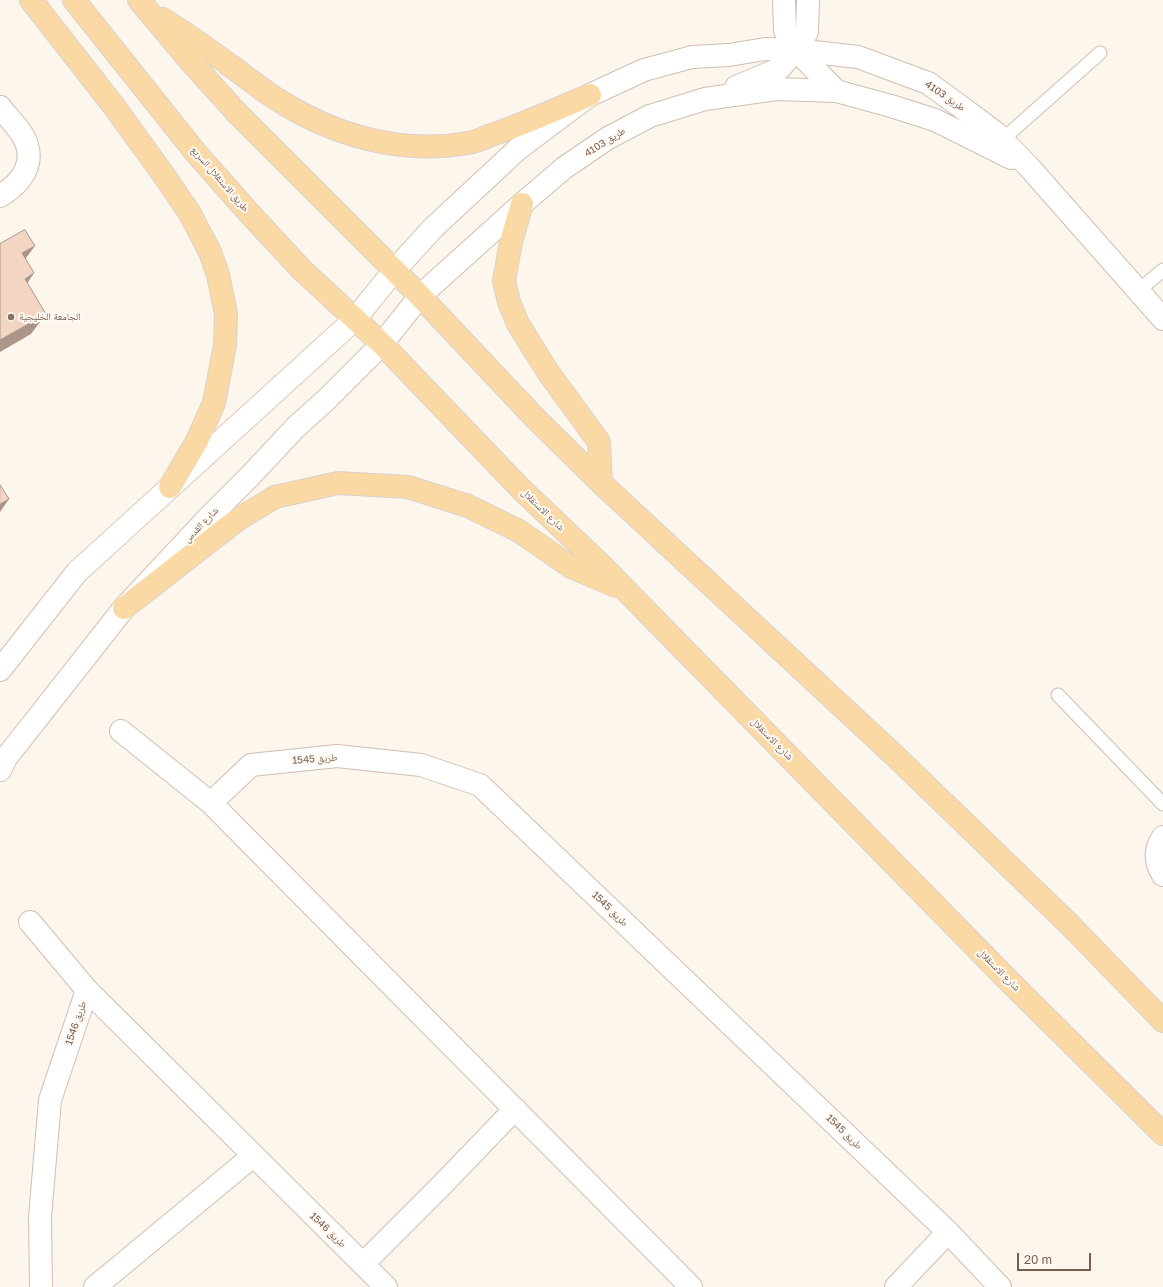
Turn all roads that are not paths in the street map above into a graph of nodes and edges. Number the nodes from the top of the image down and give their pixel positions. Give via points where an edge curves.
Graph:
1 (31, 0) edge
2 (74, 0) edge
3 (784, 0) edge
4 (808, 0) edge
5 (142, 4) edge
6 (796, 50) junction
7 (1100, 53) dead end
8 (836, 91) junction
9 (590, 95) junction
10 (705, 99) junction
11 (0, 107) edge
12 (1002, 140) junction
13 (1028, 167) junction
14 (0, 196) edge
15 (522, 204) junction
16 (1163, 270) edge
17 (394, 271) junction
18 (1138, 291) junction
19 (420, 296) junction
20 (355, 319) junction
21 (1163, 319) edge
22 (382, 344) junction
23 (600, 484) junction
24 (170, 487) junction
25 (624, 589) junction
26 (124, 608) junction
27 (0, 670) edge
28 (1058, 695) dead end
29 (121, 731) dead end
30 (0, 770) edge
31 (211, 803) junction
32 (1163, 804) edge
33 (1163, 836) edge
34 (1163, 875) edge
35 (30, 922) dead end
36 (87, 990) junction
37 (1163, 1021) edge
38 (515, 1109) junction
39 (1163, 1134) edge
40 (252, 1156) junction
41 (948, 1232) junction
42 (363, 1264) junction
43 (40, 1287) edge
44 (94, 1287) edge
45 (386, 1287) edge
46 (691, 1287) edge
47 (896, 1287) edge
48 (1000, 1287) edge

1 - 24 main road via 113,104 185,206 210,252 218,275 226,314 225,344 214,403 197,441
2 - 20 main road, طريق الاستقلال السريع via 196,153 302,270
3 - 6 street via 785,31
4 - 6 street via 807,32
5 - 9 main road via 274,98 326,126 362,138 406,146 435,147 470,142 517,126
5 - 17 main road via 236,113
6 - 8 street
6 - 9 street, طريق 4103 via 765,49 729,55 692,57 644,70
6 - 10 street via 779,69
6 - 12 street, طريق 4103 via 858,57 928,83
7 - 12 lane
8 - 10 street, طريق 4103 via 776,89
8 - 13 street, طريق 4103 via 936,120
9 - 17 street, طريق 4103 via 518,149 433,228
10 - 15 street, طريق 4103 via 650,116 608,138 564,168
11 - 14 street via 21,133 29,156 24,175
12 - 13 street, طريق 4103
13 - 18 street, طريق 4103
15 - 19 street, طريق 4103
15 - 23 main road via 511,242 504,281 509,302 518,324 544,366 599,442
16 - 18 lane
17 - 19 main road
17 - 20 street
18 - 21 street, طريق 4103
19 - 22 street, شارع القدس
19 - 23 main road
20 - 22 main road, طريق الاستقلال السريع
20 - 24 street
22 - 25 main road, شارع الاستقلال via 520,488
22 - 26 street, شارع القدس via 296,427
23 - 37 main road via 893,754 1069,924
24 - 27 street via 77,572
25 - 26 main road via 571,567 519,531 468,506 408,487 338,483 275,497 237,520
25 - 39 main road, شارع الاستقلال
26 - 30 street, شارع القدس via 6,758
28 - 32 lane
29 - 31 street
31 - 38 street
31 - 41 street, طريق 1545 via 251,765 337,756 422,765 480,784
33 - 34 street via 1157,852 1158,866
35 - 36 street
36 - 40 street, طريق 1546
36 - 43 street, طريق 1546 via 50,1100 40,1217
38 - 42 street
38 - 46 street
40 - 42 street, طريق 1546
40 - 44 street
41 - 47 street
41 - 48 street, طريق 1545
42 - 45 street, طريق 1546

